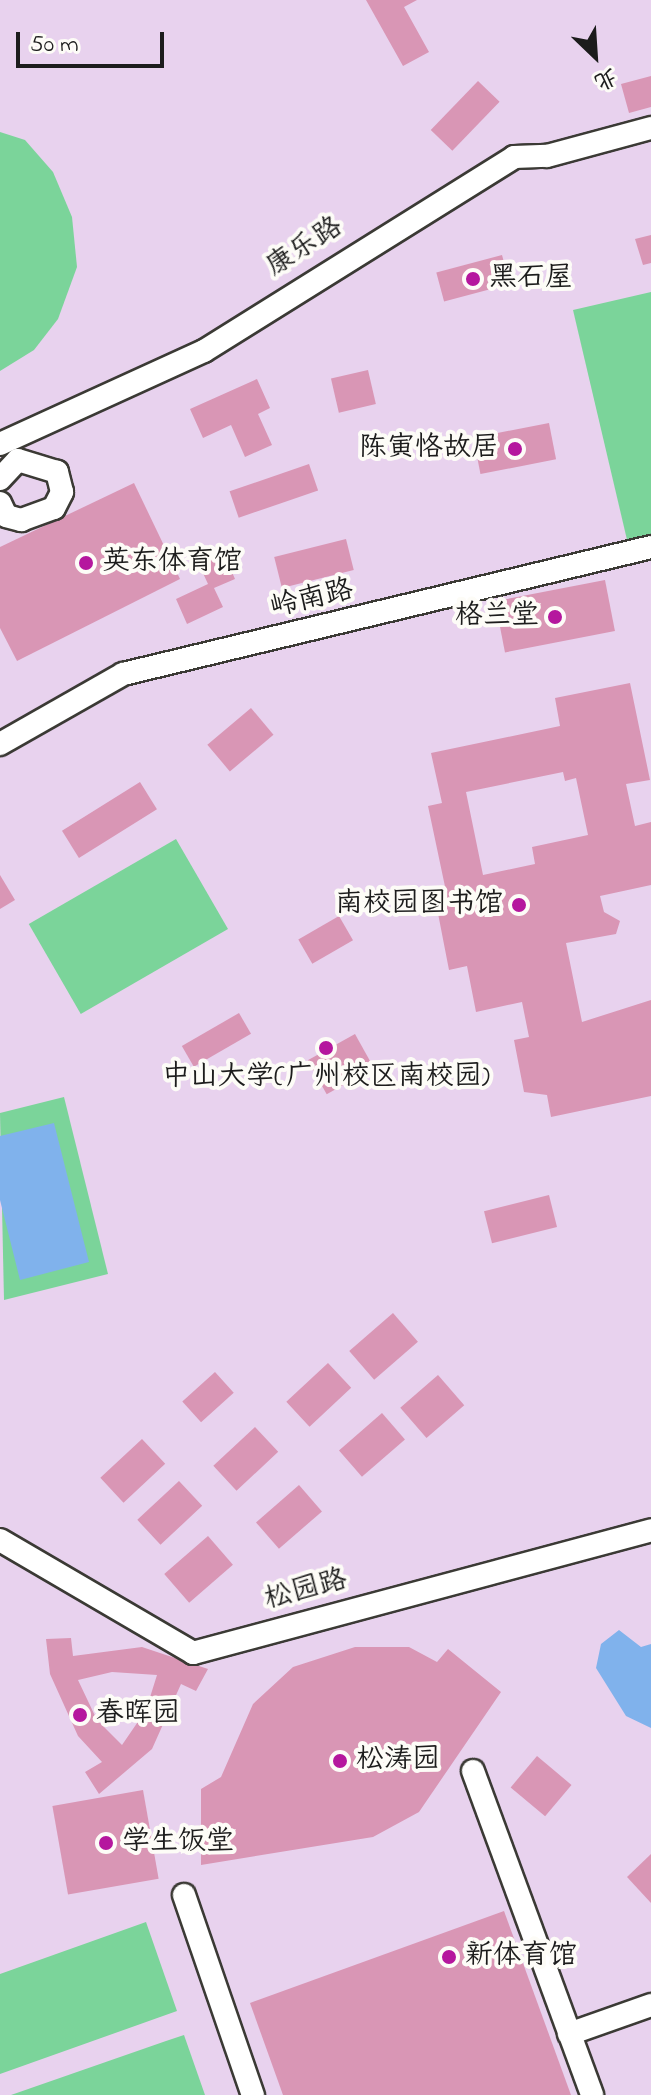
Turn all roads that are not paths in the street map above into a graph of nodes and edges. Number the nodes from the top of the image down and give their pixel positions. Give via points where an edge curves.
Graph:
1 (651, 128) edge
2 (9, 449) edge
3 (0, 479) edge
4 (0, 503) edge
5 (651, 547) edge
6 (0, 744) edge
7 (651, 1530) edge
8 (0, 1540) edge
9 (473, 1771) dead end
10 (184, 1895) dead end
11 (651, 2005) edge
12 (569, 2034) junction
13 (253, 2095) edge
14 (592, 2095) edge

1 - 2 lane, 康乐路 via 547,156 514,157 204,351
2 - 3 lane
2 - 4 lane via 57,472 62,492 54,508 21,520 6,516
5 - 6 lane, 岭南路 via 123,674
7 - 8 lane, 松园路 via 193,1653
9 - 12 lane
10 - 13 lane
11 - 12 lane
12 - 14 lane

